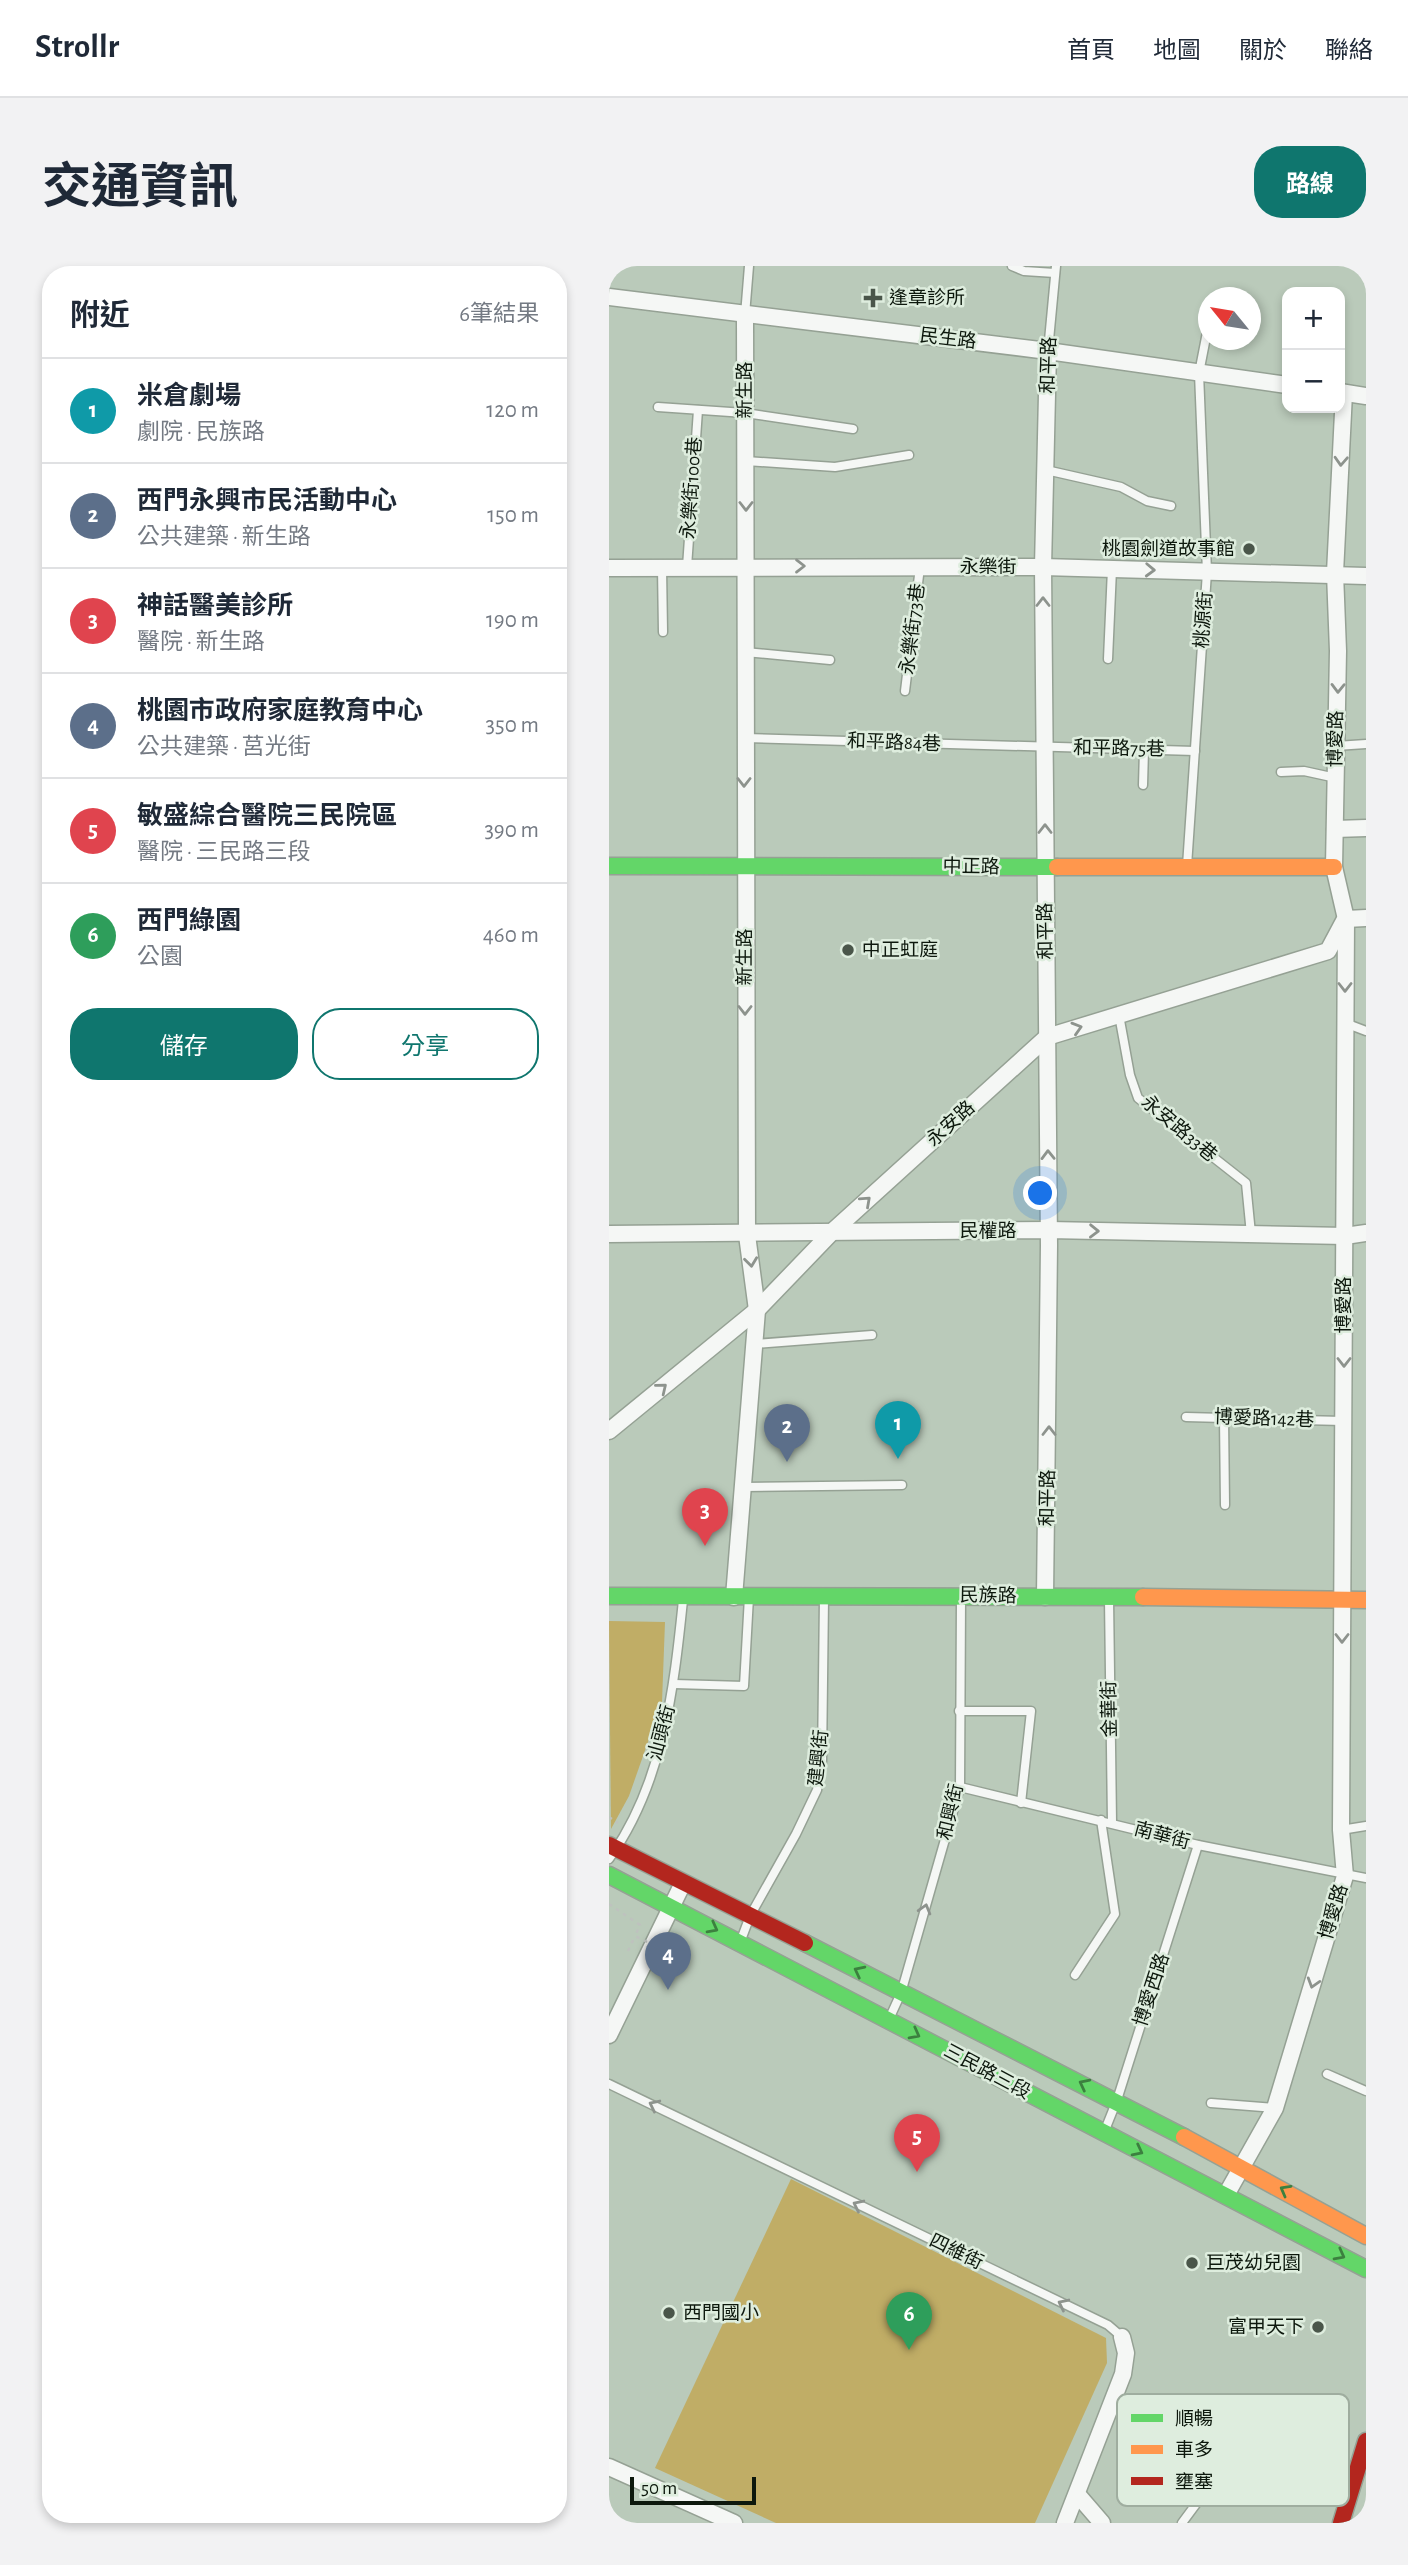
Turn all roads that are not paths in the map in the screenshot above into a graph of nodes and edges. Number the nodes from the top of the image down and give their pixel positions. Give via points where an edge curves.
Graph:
1 (748, 266) edge
2 (1012, 266) edge
3 (1056, 270) edge
4 (609, 297) edge
5 (745, 315) junction
6 (1204, 350) edge
7 (1048, 351) junction
8 (1199, 373) junction
9 (1282, 384) edge
10 (1345, 392) edge
11 (1366, 396) edge
12 (658, 407) dead end
13 (698, 410) junction
14 (745, 413) junction
15 (1341, 413) edge
16 (853, 429) dead end
17 (909, 455) dead end
18 (746, 461) junction
19 (1046, 470) junction
20 (1171, 506) dead end
21 (746, 566) junction
22 (687, 567) junction
23 (921, 567) junction
24 (1043, 567) junction
25 (609, 568) edge
26 (662, 568) junction
27 (1112, 569) junction
28 (1207, 572) junction
29 (1335, 573) junction
30 (1366, 576) edge
31 (663, 632) dead end
32 (745, 652) junction
33 (1108, 659) dead end
34 (830, 660) dead end
35 (905, 691) dead end
36 (745, 738) junction
37 (1366, 744) edge
38 (1336, 746) junction
39 (1044, 747) junction
40 (1144, 750) junction
41 (1195, 751) junction
42 (1281, 772) dead end
43 (1336, 778) junction
44 (1143, 785) dead end
45 (1366, 828) edge
46 (1335, 829) junction
47 (744, 865) junction
48 (609, 866) edge
49 (1187, 866) junction
50 (1045, 867) junction
51 (1334, 867) junction
52 (1346, 919) junction
53 (1366, 919) edge
54 (1119, 1015) junction
55 (1345, 1023) junction
56 (1366, 1031) edge
57 (1047, 1037) junction
58 (1049, 1230) junction
59 (834, 1231) junction
60 (1366, 1233) edge
61 (609, 1234) edge
62 (1251, 1234) junction
63 (747, 1235) junction
64 (1345, 1236) junction
65 (757, 1310) junction
66 (872, 1335) dead end
67 (754, 1344) junction
68 (1185, 1417) dead end
69 (1224, 1418) junction
70 (1343, 1421) junction
71 (609, 1431) edge
72 (902, 1485) dead end
73 (744, 1487) junction
74 (1226, 1505) dead end
75 (961, 1595) junction
76 (609, 1596) edge
77 (1109, 1596) junction
78 (683, 1597) junction
79 (742, 1597) junction
80 (1045, 1597) junction
81 (824, 1598) junction
82 (1342, 1599) junction
83 (1366, 1600) edge
84 (674, 1684) junction
85 (959, 1711) junction
86 (960, 1787) junction
87 (1021, 1803) junction
88 (1101, 1820) junction
89 (1112, 1822) junction
90 (1366, 1826) edge
91 (1341, 1830) junction
92 (1198, 1845) junction
93 (612, 1851) edge
94 (609, 1875) edge
95 (1345, 1876) junction
96 (1366, 1878) edge
97 (683, 1883) junction
98 (672, 1906) junction
99 (750, 1916) junction
100 (740, 1942) junction
101 (1075, 1975) dead end
102 (901, 1993) junction
103 (889, 2020) junction
104 (609, 2035) edge
105 (1327, 2074) dead end
106 (609, 2084) edge
107 (1366, 2091) edge
108 (1117, 2101) junction
109 (1211, 2104) dead end
110 (1275, 2108) junction
111 (1103, 2133) junction
112 (1242, 2166) junction
113 (1226, 2195) junction
114 (1366, 2236) edge
115 (1366, 2269) edge
116 (1122, 2337) joint
117 (1366, 2441) edge
118 (609, 2467) edge
119 (1077, 2494) junction
120 (1349, 2497) edge
121 (1195, 2506) edge
122 (1346, 2506) edge
123 (1068, 2521) edge
124 (734, 2523) edge
125 (1102, 2523) edge
126 (1182, 2523) edge
127 (1341, 2523) edge

1 - 5 lane
2 - 3 lane via 1024,271
3 - 7 lane, 和平路
4 - 5 street, 民生路
5 - 7 street, 民生路
5 - 14 street, 新生路
6 - 8 lane, 桃源街
7 - 8 street, 民生路
7 - 19 street, 和平路
8 - 9 street, 民生路
8 - 28 lane, 桃源街
10 - 11 street
12 - 13 lane
13 - 14 lane
13 - 22 lane, 永樂街100巷
14 - 16 lane
14 - 18 street, 新生路
15 -> 29 street, 博愛路
17 - 18 lane via 835,467
18 -> 21 street, 新生路
19 - 20 lane via 1121,486 1147,501
19 - 24 street, 和平路
21 - 22 street, 永樂街
21 -> 23 street, 永樂街
21 - 32 street, 新生路
22 - 26 street, 永樂街
23 - 24 street, 永樂街
23 - 35 lane, 永樂街73巷
24 - 27 street, 永樂街
39 -> 24 street, 和平路
25 - 26 street, 永樂街
26 - 31 lane
27 -> 28 street, 永樂街
27 - 33 lane
28 - 29 street, 永樂街
28 - 41 lane, 桃源街
29 - 30 street, 永樂街
29 -> 38 street, 博愛路
32 - 34 lane
32 - 36 street, 新生路
36 - 39 lane, 和平路84巷
36 -> 47 street, 新生路
37 - 38 lane
38 - 43 street, 博愛路
39 - 40 lane, 和平路75巷
50 -> 39 street, 和平路
40 - 41 lane, 和平路75巷
40 - 44 lane
41 - 49 lane, 桃源街
42 - 43 lane
43 - 46 street, 博愛路
45 - 46 street
46 - 51 street, 博愛路
47 - 48 main road, 中正路
47 - 50 main road, 中正路
47 -> 63 street, 新生路
49 - 50 main road, 中正路
49 - 51 main road, 中正路
50 - 57 street, 和平路
51 - 52 street, 博愛路
52 - 53 street
52 - 54 street, 永安路 via 1328,951
52 -> 55 street, 博愛路
57 -> 54 street, 永安路
54 - 62 lane, 永安路33巷 via 1138,1098 1245,1183
55 - 56 lane
55 - 64 street, 博愛路
58 -> 57 street, 和平路
59 -> 57 street, 永安路
58 - 59 street, 民權路
58 -> 62 street, 民權路
80 -> 58 street, 和平路
59 - 63 street, 民權路
59 - 65 street, 永安路
60 - 64 street, 民權路
61 - 63 street, 民權路
62 - 64 street, 民權路
63 -> 65 street, 新生路
64 -> 70 street, 博愛路
65 - 67 street, 新生路
71 -> 65 street, 永安路
66 - 67 lane
67 - 73 street, 新生路
68 - 69 lane, 博愛路142巷
69 - 70 lane, 博愛路142巷
69 - 74 lane
70 - 82 street, 博愛路
72 - 73 lane
73 - 79 street, 新生路
75 - 80 main road, 民族路
75 - 81 main road, 民族路
75 - 85 lane, 和興街
76 - 78 main road, 民族路
77 - 80 main road, 民族路
77 - 82 main road, 民族路
77 - 89 lane, 金華街
78 - 79 main road, 民族路
78 - 84 lane, 汕頭街
79 - 81 main road, 民族路
79 - 84 lane via 744,1686
81 - 99 lane, 建興街 via 822,1761 817,1790
82 - 83 main road, 民族路
82 -> 91 street, 博愛路
84 - 93 lane, 汕頭街 via 637,1812
85 - 86 lane, 和興街
85 - 87 lane via 1031,1711
86 - 87 lane, 南華街
102 -> 86 lane, 和興街
87 - 88 lane, 南華街
88 - 89 lane, 南華街
88 - 101 lane via 1115,1914
89 - 92 lane, 南華街
90 - 91 lane
91 - 95 street, 博愛路
92 - 95 lane, 南華街
92 - 108 lane, 博愛西路
93 - 97 main road, 三民路三段
94 - 98 main road, 三民路三段
95 - 96 lane, 南華街
95 -> 110 street, 博愛路
97 - 98 street
97 - 99 main road, 三民路三段
98 -> 100 main road, 三民路三段
98 - 104 street
99 - 100 lane, 建興街
102 -> 99 main road, 三民路三段
100 - 103 main road, 三民路三段
102 - 103 lane, 和興街
108 -> 102 main road, 三民路三段
103 -> 111 main road, 三民路三段
105 - 107 lane
116 -> 106 lane, 四維街 via 1108,2325
108 - 111 lane, 博愛西路
108 - 112 main road, 三民路三段
109 - 110 lane
110 - 112 street, 博愛路
111 -> 113 main road, 三民路三段
112 - 113 street, 博愛路
114 -> 112 main road, 三民路三段
113 -> 115 main road, 三民路三段
116 - 119 street, 四維街 via 1126,2353 1123,2374
117 - 120 main road
118 - 124 street
119 - 123 street, 四維街
119 - 125 street
121 - 126 lane
122 - 127 main road

